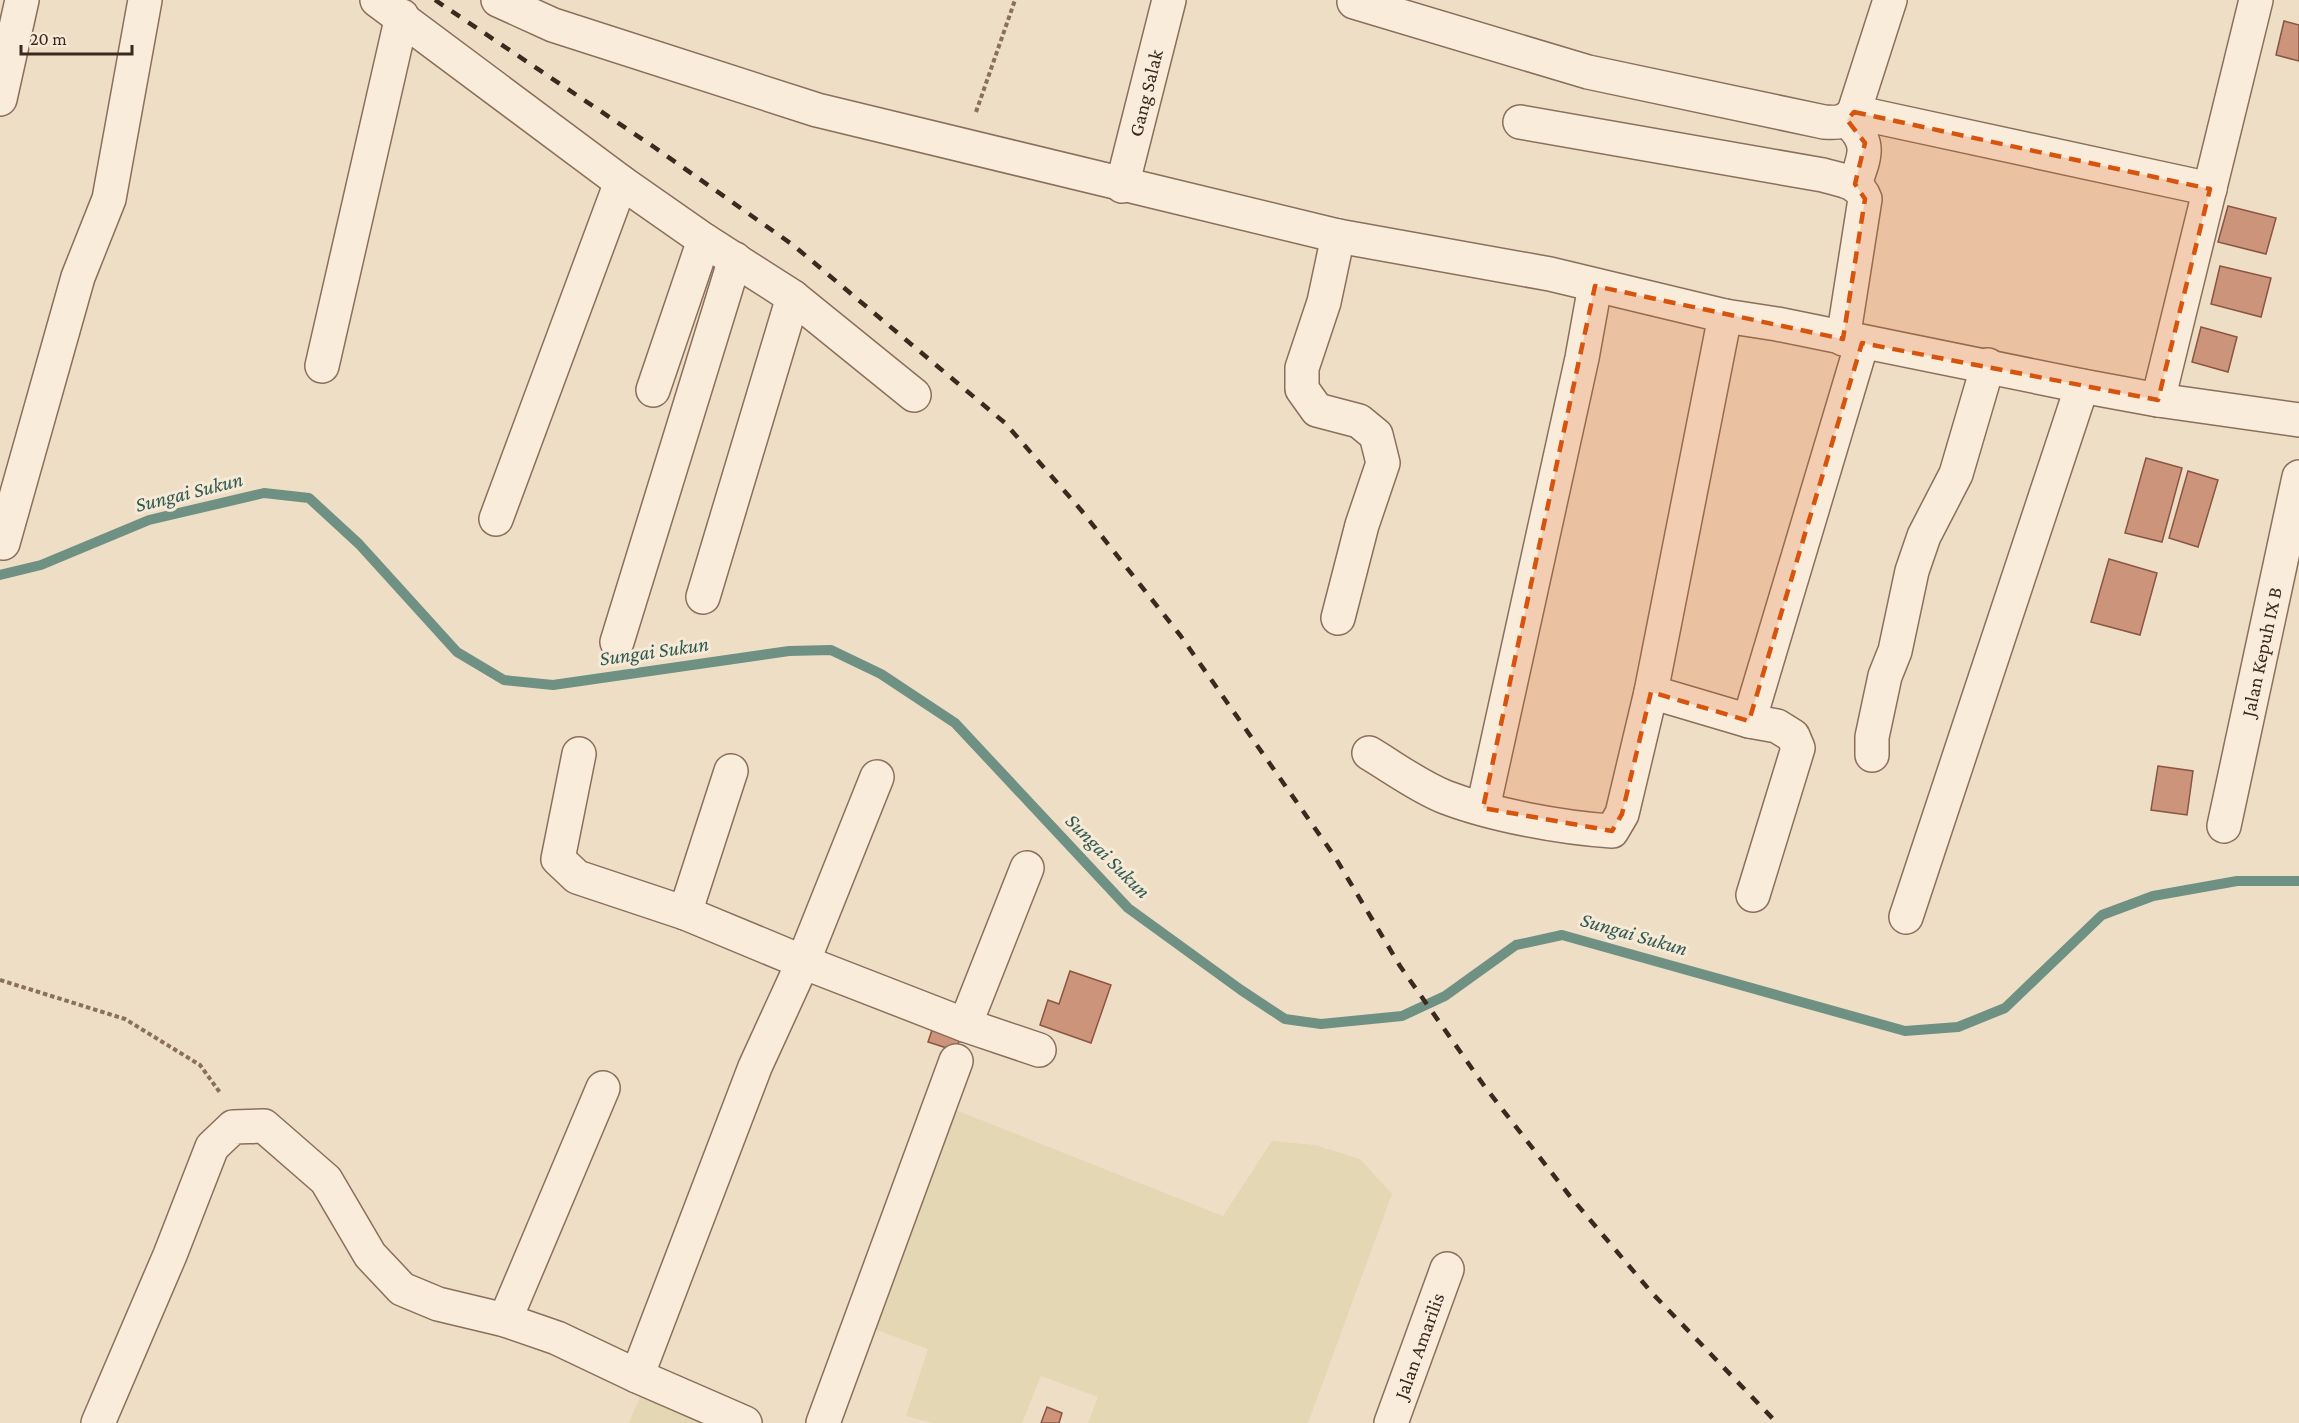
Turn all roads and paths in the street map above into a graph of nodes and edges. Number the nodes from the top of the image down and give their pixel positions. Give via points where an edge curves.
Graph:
1 (22, 0) edge
2 (145, 0) edge
3 (498, 0) edge
4 (1015, 0) edge
5 (1168, 0) edge
6 (1890, 0) edge
7 (2256, 0) edge
8 (1354, 2) dead end
9 (389, 8) edge
10 (0, 99) edge
11 (1850, 116) junction
12 (1520, 122) dead end
13 (964, 147) junction
14 (621, 182) junction
15 (1855, 184) junction
16 (1122, 186) junction
17 (2210, 189) junction
18 (1338, 236) junction
19 (704, 240) junction
20 (735, 259) junction
21 (1595, 286) junction
22 (793, 297) junction
23 (1725, 316) junction
24 (1852, 341) junction
25 (1988, 365) junction
26 (322, 366) dead end
27 (2082, 386) junction
28 (653, 390) dead end
29 (914, 395) dead end
30 (2158, 400) junction
31 (2299, 420) edge
32 (2299, 477) edge
33 (496, 519) dead end
34 (3, 543) dead end
35 (703, 597) dead end
36 (1338, 618) dead end
37 (617, 642) dead end
38 (1652, 692) junction
39 (1749, 721) junction
40 (1370, 753) dead end
41 (579, 754) dead end
42 (1872, 754) dead end
43 (731, 771) dead end
44 (877, 777) dead end
45 (1483, 808) junction
46 (2224, 826) dead end
47 (1027, 868) dead end
48 (1753, 895) dead end
49 (685, 913) junction
50 (1906, 917) dead end
51 (803, 962) junction
52 (0, 980) edge
53 (965, 1025) junction
54 (1039, 1050) dead end
55 (956, 1061) dead end
56 (603, 1088) dead end
57 (245, 1126) junction
58 (1447, 1269) dead end
59 (505, 1320) junction
60 (637, 1376) junction
61 (98, 1423) edge
62 (745, 1423) edge
63 (823, 1423) edge
64 (1391, 1423) edge

1 - 10 street
2 - 34 street via 109,199 78,277
3 - 13 street via 553,25 817,110
4 - 13 path
5 - 16 street, Gang Salak
6 - 11 street
7 - 17 street
8 - 11 street via 1588,72 1824,122
9 - 14 street
9 - 26 street
11 - 15 street via 1865,143
11 - 17 street
12 - 15 street via 1824,175
13 - 16 street
14 - 19 street
14 - 33 street
15 - 24 street via 1862,189 1865,199
16 - 18 street
17 - 30 street
18 - 21 street via 1550,274
18 - 36 street via 1324,302 1302,368 1302,389 1317,410 1359,421 1376,435 1383,463
19 - 20 street
19 - 28 street
20 - 22 street
20 - 37 street
21 - 23 street
21 - 45 street
22 - 29 street
22 - 35 street
23 - 24 street
23 - 38 street
24 - 25 street
24 - 39 street
25 - 27 street
25 - 42 street via 1956,474 1924,536 1912,571 1874,726
27 - 30 street
27 - 50 street
30 - 31 street
32 - 46 street, Jalan Kepuh IX B
38 - 39 street
38 - 45 street via 1622,814 1612,831
39 - 48 street via 1777,726 1793,736 1798,748
40 - 45 street via 1424,787
41 - 49 street via 558,859 577,877
43 - 49 street
44 - 51 street
47 - 53 street
49 - 51 street
51 - 53 street
51 - 60 street via 754,1067
52 - 57 path via 125,1019 200,1065
53 - 54 street
55 - 63 street
56 - 59 street
57 - 59 street via 264,1126 326,1180 370,1255 402,1289 438,1304
57 - 61 street via 233,1127 212,1147
58 - 64 street, Jalan Amarilis
59 - 60 street via 557,1338
60 - 62 street

